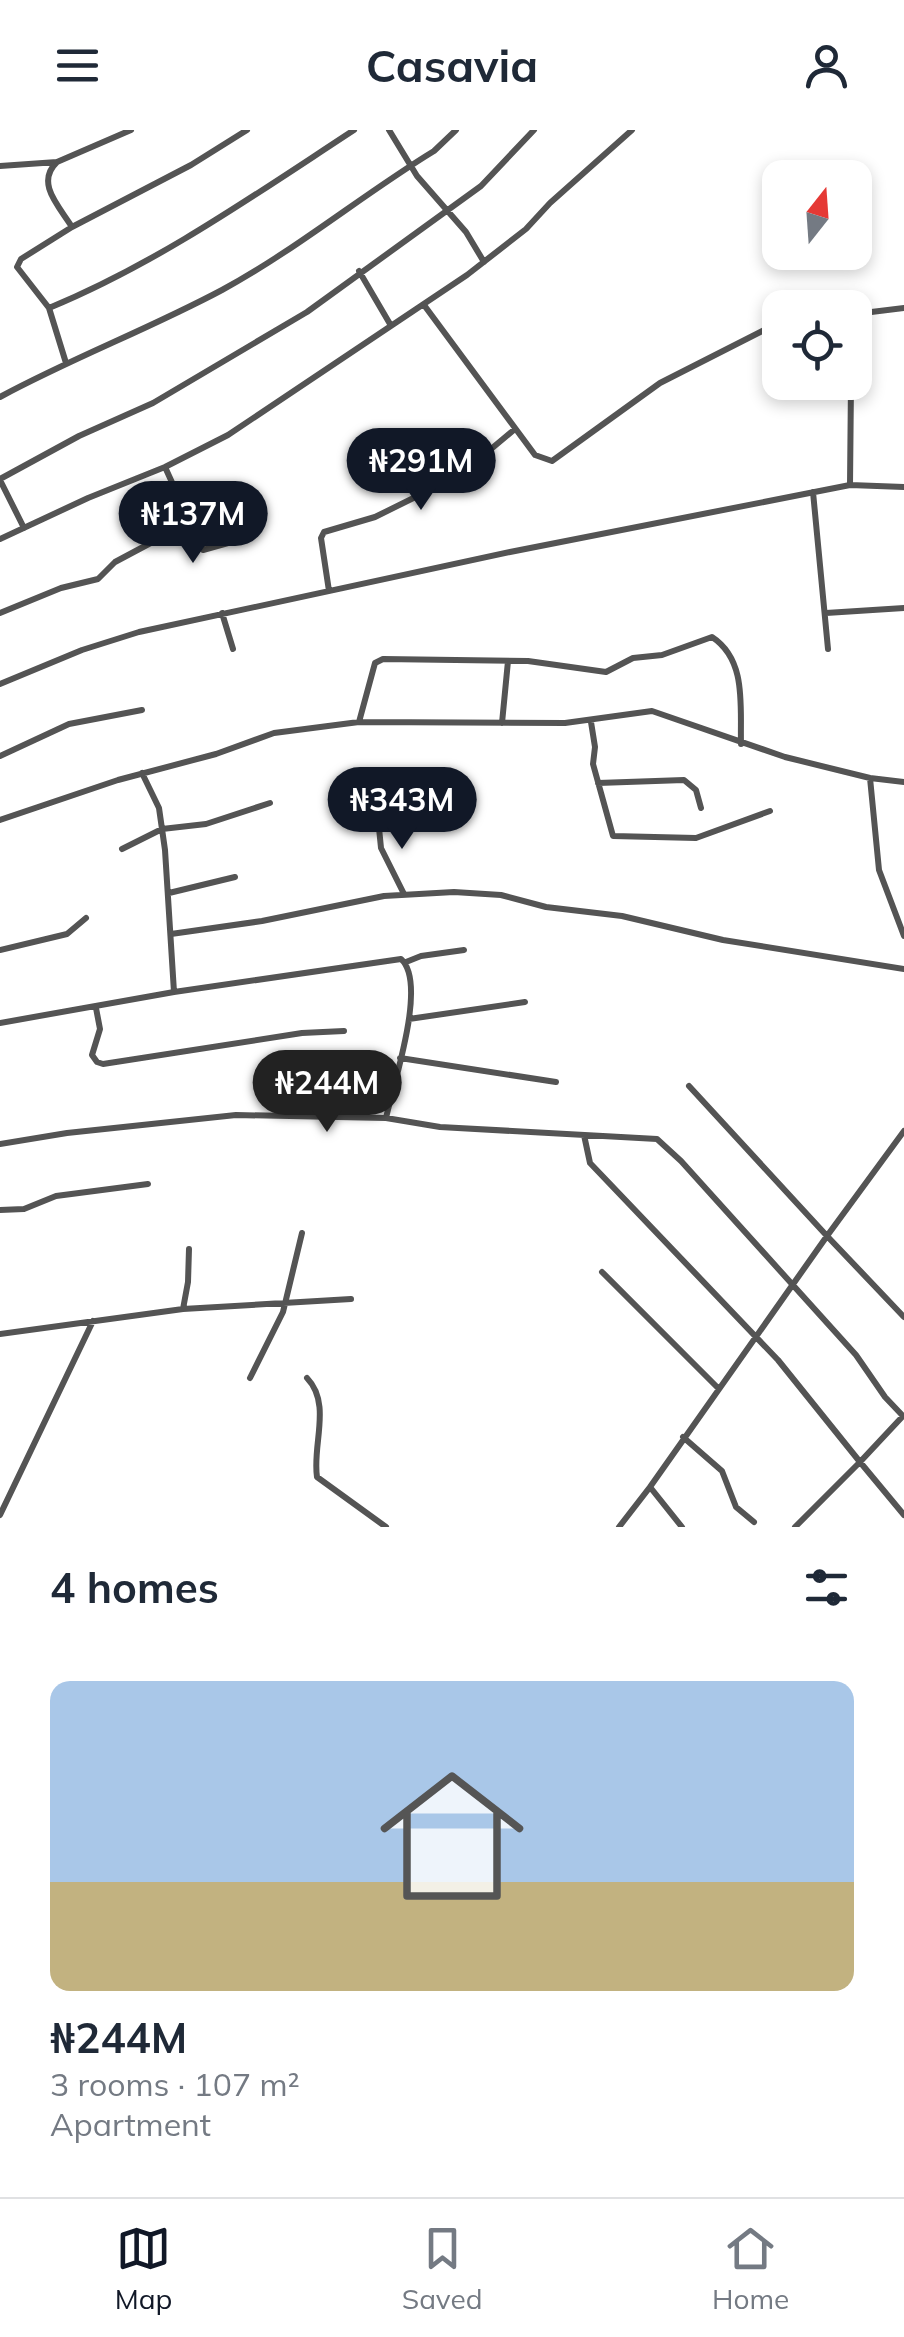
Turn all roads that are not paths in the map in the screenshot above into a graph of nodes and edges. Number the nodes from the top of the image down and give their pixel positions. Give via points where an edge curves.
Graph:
1 (131, 130) edge
2 (247, 130) edge
3 (354, 130) edge
4 (389, 130) edge
5 (456, 130) edge
6 (534, 130) edge
7 (632, 130) edge
8 (56, 162) junction
9 (0, 166) edge
10 (410, 166) junction
11 (447, 212) junction
12 (72, 226) junction
13 (484, 262) junction
14 (359, 271) junction
15 (424, 304) junction
16 (49, 308) junction
17 (904, 308) edge
18 (872, 312) edge
19 (390, 324) junction
20 (762, 331) edge
21 (66, 363) junction
22 (0, 397) edge
23 (851, 400) edge
24 (515, 428) junction
25 (165, 468) junction
26 (0, 480) edge
27 (850, 485) junction
28 (904, 487) edge
29 (813, 492) junction
30 (190, 522) junction
31 (24, 528) junction
32 (0, 539) edge
33 (228, 543) dead end
34 (329, 591) junction
35 (904, 608) edge
36 (0, 613) edge
37 (222, 613) junction
38 (826, 613) junction
39 (233, 649) dead end
40 (828, 650) dead end
41 (508, 661) junction
42 (0, 684) edge
43 (142, 710) dead end
44 (359, 722) junction
45 (591, 722) junction
46 (502, 723) junction
47 (741, 744) junction
48 (0, 756) edge
49 (142, 773) junction
50 (870, 778) junction
51 (598, 782) junction
52 (904, 782) edge
53 (270, 803) dead end
54 (702, 808) dead end
55 (770, 811) dead end
56 (378, 818) dead end
57 (0, 820) edge
58 (162, 829) junction
59 (122, 849) dead end
60 (235, 878) dead end
61 (168, 893) junction
62 (405, 895) junction
63 (86, 918) dead end
64 (171, 934) junction
65 (904, 936) edge
66 (0, 950) edge
67 (464, 950) dead end
68 (406, 962) junction
69 (904, 969) edge
70 (174, 992) junction
71 (525, 1002) dead end
72 (96, 1008) junction
73 (410, 1019) junction
74 (0, 1023) edge
75 (344, 1031) dead end
76 (400, 1058) junction
77 (556, 1082) dead end
78 (689, 1086) dead end
79 (386, 1118) junction
80 (904, 1131) edge
81 (584, 1135) junction
82 (0, 1144) edge
83 (148, 1184) dead end
84 (0, 1210) edge
85 (302, 1233) dead end
86 (827, 1236) junction
87 (188, 1249) dead end
88 (602, 1272) dead end
89 (792, 1284) junction
90 (351, 1299) dead end
91 (286, 1304) junction
92 (183, 1309) junction
93 (904, 1317) edge
94 (94, 1320) junction
95 (0, 1334) edge
96 (755, 1335) junction
97 (250, 1378) dead end
98 (307, 1378) dead end
99 (718, 1388) junction
100 (904, 1415) edge
101 (683, 1438) junction
102 (860, 1462) junction
103 (650, 1487) junction
104 (0, 1515) edge
105 (904, 1515) edge
106 (754, 1522) dead end
107 (386, 1527) edge
108 (618, 1527) edge
109 (682, 1527) edge
110 (795, 1527) edge

1 - 8 street
2 - 12 street
3 - 16 street via 241,206
4 - 10 street
5 - 10 street
6 - 11 street
7 - 13 street
8 - 9 street
8 - 12 street via 46,186
10 - 11 street
10 - 21 street via 221,290
11 - 13 street
11 - 14 street
12 - 16 street via 16,267
13 - 15 street
14 - 19 street
14 - 26 street via 307,312 154,403
15 - 19 street
15 - 24 street
16 - 21 street
17 - 18 street
19 - 25 street via 228,434
20 - 24 street via 660,383 552,461 535,455
21 - 22 street
23 - 27 street
24 - 34 street via 460,474 375,517 324,532
25 - 30 street
25 - 31 street
26 - 31 street
27 - 28 street
27 - 29 street
29 - 34 street
29 - 38 street
30 - 33 street via 203,550
30 - 36 street via 115,562 98,579
31 - 32 street
34 - 37 street
35 - 38 street
37 - 39 street
37 - 42 street via 114,638
38 - 40 street
41 - 44 street via 379,660
41 - 46 street
41 - 47 street via 611,672 633,658 713,637 739,675
43 - 48 street via 69,724
44 - 46 street
44 - 49 street via 284,731
45 - 46 street
45 - 47 street via 652,711
45 - 51 street
47 - 50 street
49 - 57 street
49 - 58 street
50 - 52 street
50 - 65 street via 879,870
51 - 54 street via 684,780
51 - 55 street via 616,837 696,838
53 - 58 street via 206,824
56 - 62 street via 380,848
58 - 59 street
58 - 61 street
60 - 61 street
61 - 64 street
62 - 64 street
62 - 69 street via 501,895
63 - 66 street via 68,934
64 - 70 street
67 - 68 street
68 - 70 street via 375,960
68 - 73 street
70 - 72 street
71 - 73 street
72 - 74 street
72 - 75 street via 100,1029 92,1055 103,1064
73 - 76 street
76 - 77 street
76 - 79 street
78 - 86 street
79 - 81 street
79 - 82 street via 236,1115
80 - 86 street
81 - 89 street via 660,1141
81 - 96 street via 590,1163
83 - 84 street
85 - 91 street
86 - 89 street
86 - 93 street
87 - 92 street
88 - 99 street
89 - 96 street
89 - 100 street
90 - 91 street
91 - 92 street
91 - 97 street
92 - 94 street
94 - 95 street
94 - 104 street
96 - 99 street
96 - 102 street
98 - 107 street via 319,1398 316,1475
99 - 101 street
100 - 102 street
101 - 103 street
101 - 106 street via 722,1470 736,1506
102 - 105 street
102 - 110 street
103 - 108 street
103 - 109 street

